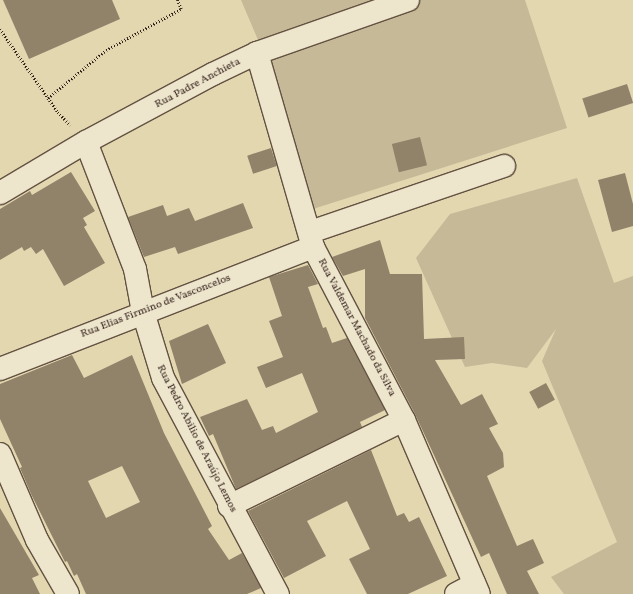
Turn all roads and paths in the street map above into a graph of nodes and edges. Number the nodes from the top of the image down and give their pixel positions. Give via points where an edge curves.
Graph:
1 (177, 0) edge
2 (408, 0) edge
3 (0, 29) edge
4 (257, 53) junction
5 (48, 98) junction
6 (86, 142) junction
7 (504, 166) dead end
8 (0, 193) edge
9 (311, 239) junction
10 (142, 312) junction
11 (0, 369) edge
12 (404, 420) junction
13 (0, 454) edge
14 (229, 506) junction
15 (470, 591) edge
16 (68, 594) edge
17 (278, 594) edge

1 - 5 path via 181,9 106,50
2 - 4 street, Rua Padre Anchieta
3 - 5 path
4 - 6 street, Rua Padre Anchieta
4 - 9 street, Rua Valdemar Machado da Silva
5 - 6 path
6 - 8 street, Rua Padre Anchieta
6 - 10 street, Rua Pedro Abilio de Araújo Lemos via 135,269
7 - 9 street, Rua Elias Firmino de Vasconcelos
9 - 10 street, Rua Elias Firmino de Vasconcelos
9 - 12 street, Rua Valdemar Machado da Silva
10 - 11 street, Rua Elias Firmino de Vasconcelos
10 - 14 street, Rua Pedro Abilio de Araújo Lemos via 163,378
12 - 14 street
12 - 15 street, Rua Valdemar Machado da Silva
13 - 16 street via 37,540
14 - 17 street, Rua Pedro Abilio de Araújo Lemos

